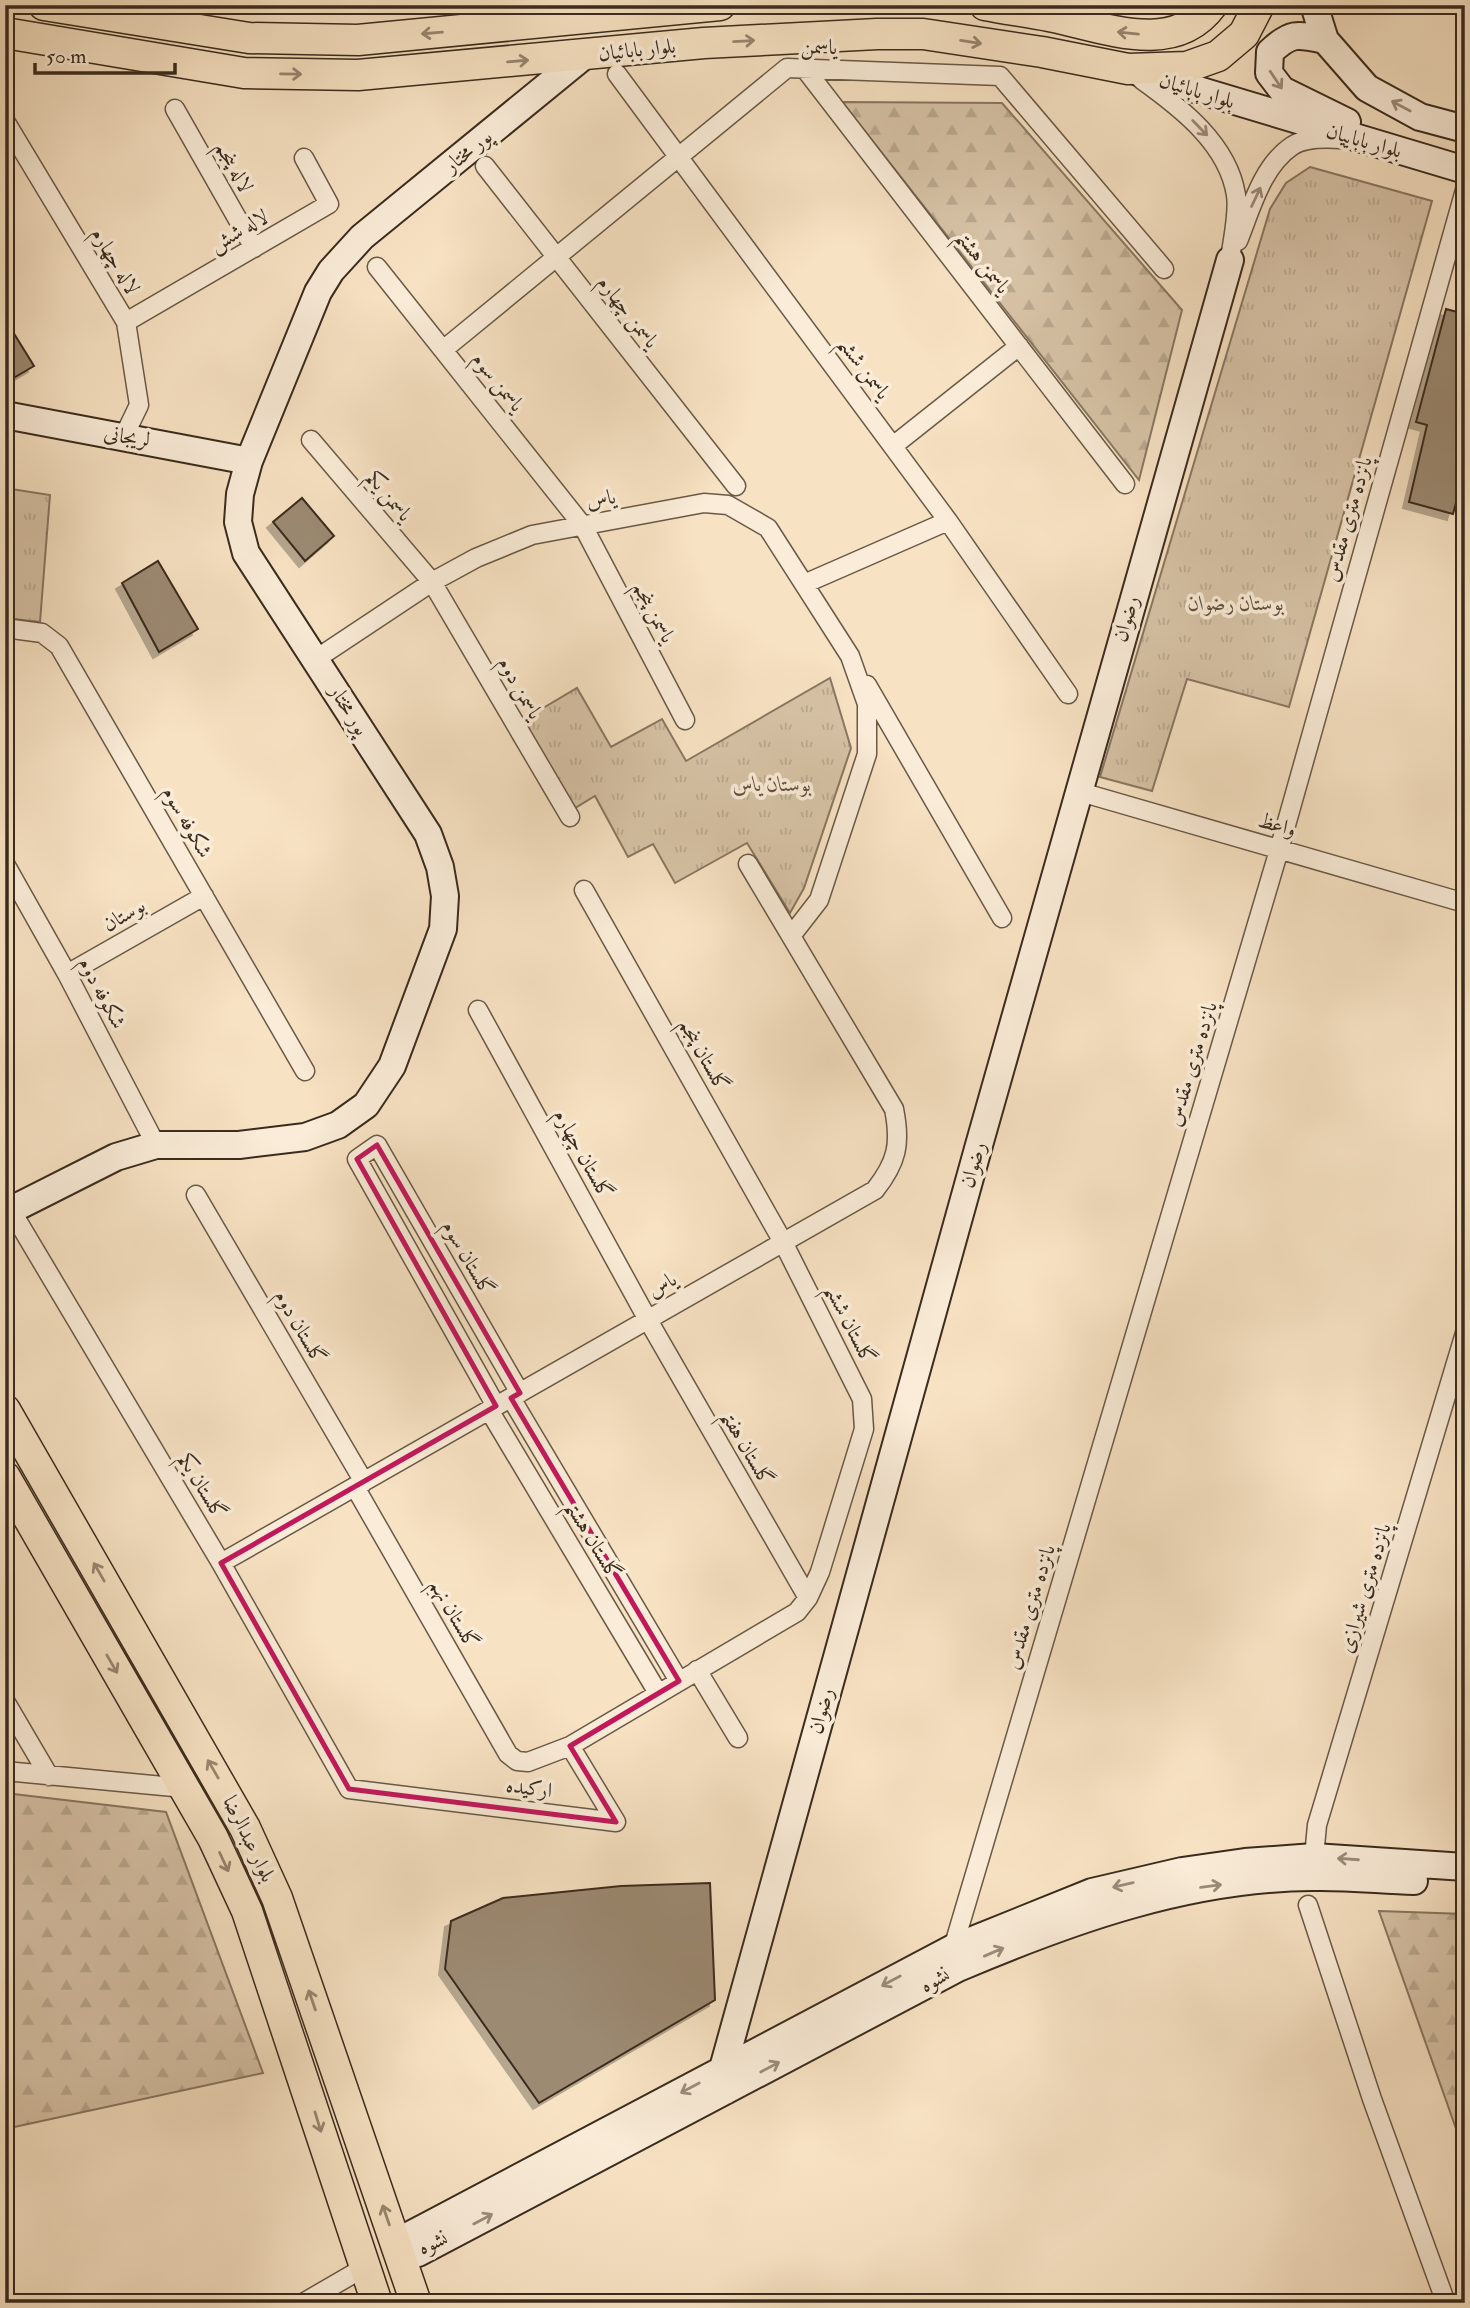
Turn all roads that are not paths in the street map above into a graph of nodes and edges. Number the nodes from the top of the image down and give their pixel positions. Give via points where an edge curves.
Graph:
1 (44, 5) edge
2 (720, 5) edge
3 (985, 5) edge
4 (1259, 5) edge
5 (1314, 5) edge
6 (622, 11) edge
7 (1203, 14) edge
8 (5, 33) edge
9 (1325, 40) junction
10 (585, 55) junction
11 (805, 69) junction
12 (1128, 69) junction
13 (617, 74) dead end
14 (175, 109) dead end
15 (1263, 111) joint
16 (5, 121) edge
17 (1465, 129) edge
18 (1360, 140) junction
19 (304, 158) dead end
20 (678, 158) junction
21 (1423, 158) junction
22 (485, 166) dead end
23 (1465, 170) edge
24 (1465, 190) edge
25 (254, 248) junction
26 (556, 257) junction
27 (1230, 260) junction
28 (377, 267) dead end
29 (1164, 269) dead end
30 (126, 323) junction
31 (1019, 346) junction
32 (443, 350) junction
33 (5, 415) edge
34 (124, 436) junction
35 (311, 440) dead end
36 (893, 446) junction
37 (249, 461) junction
38 (1125, 484) dead end
39 (736, 486) dead end
40 (948, 521) junction
41 (583, 526) junction
42 (432, 582) junction
43 (804, 584) junction
44 (5, 628) edge
45 (850, 656) junction
46 (316, 659) junction
47 (1068, 694) dead end
48 (685, 720) dead end
49 (1077, 791) junction
50 (570, 817) dead end
51 (1279, 849) junction
52 (5, 863) edge
53 (748, 864) dead end
54 (12, 890) edge
55 (584, 890) dead end
56 (204, 896) junction
57 (1465, 904) edge
58 (1002, 918) dead end
59 (791, 936) junction
60 (67, 974) junction
61 (478, 1010) dead end
62 (305, 1071) dead end
63 (156, 1145) junction
64 (196, 1195) dead end
65 (8, 1212) edge
66 (783, 1242) junction
67 (648, 1320) junction
68 (1465, 1333) edge
69 (504, 1402) junction
70 (5, 1410) edge
71 (5, 1478) edge
72 (359, 1485) junction
73 (221, 1563) junction
74 (808, 1598) junction
75 (697, 1670) junction
76 (679, 1681) junction
77 (658, 1693) junction
78 (5, 1701) edge
79 (738, 1738) dead end
80 (570, 1746) junction
81 (5, 1771) edge
82 (49, 1776) junction
83 (184, 1788) junction
84 (349, 1788) joint
85 (1313, 1867) junction
86 (1465, 1867) edge
87 (1465, 1884) edge
88 (1308, 1905) dead end
89 (956, 1958) junction
90 (333, 2062) junction
91 (302, 2071) junction
92 (723, 2081) junction
93 (398, 2252) junction
94 (365, 2267) junction
95 (303, 2303) edge
96 (377, 2303) edge
97 (416, 2303) edge
98 (1446, 2303) edge

6 -> 1 main road, بلوار بابائیان via 358,40 262,39
2 - 6 main road, بلوار بابائیان
7 -> 3 main road via 1170,33 1144,35
4 - 12 main road via 1244,34 1218,55 1187,67
5 - 9 main road, بلوار باباییان
8 -> 10 main road, بلوار بابائیان via 244,73 358,75
17 -> 9 main road, بلوار باباییان via 1420,117 1367,88
9 -> 21 main road via 1303,35 1284,38 1270,52 1269,73 1282,90
10 -> 12 main road, بلوار بابائیان via 704,43 923,34
10 - 37 main road, پور مختار via 362,237 331,271 306,316
11 - 20 street, یاسمن via 787,68
11 - 29 street, یاسمن via 1000,76
11 - 31 street, یاسمن هشتم
12 - 15 main road, بلوار بابائیان
12 -> 27 street via 1178,106 1211,140 1227,168 1236,196
13 - 20 street, یاسمن ششم
14 - 25 street, لاله پنجم
15 - 18 main road, بلوار باباییان
16 - 30 street, لاله چهارم
18 - 21 main road, بلوار باباییان
27 -> 18 street via 1272,165 1294,144 1321,138
19 - 25 street, لاله شش via 329,204
20 - 26 street, یاسمن
20 - 36 street, یاسمن ششم
21 - 23 main road, بلوار باباییان
22 - 26 street, یاسمن چهارم
24 - 51 street, پانزده متری مقدس
25 - 30 street, لاله شش
26 - 32 street, یاسمن
26 - 39 street, یاسمن چهارم
27 - 49 main road, رضوان
28 - 32 street, یاسمن سوم
30 - 34 street, لاله چهارم via 139,405
31 - 36 street
31 - 38 street, یاسمن هشتم
32 - 41 street, یاسمن سوم
33 - 34 main road, لریجانی
34 - 37 main road, لریجانی
35 - 42 street, یاسمن یکم
36 - 40 street, یاسمن ششم
37 - 46 main road, پور مختار via 238,510 246,553
40 - 43 street
40 - 47 street, یاسمن ششم
41 - 42 street, یاس via 532,535
41 - 43 street, یاس via 704,503 728,505 768,528
41 - 48 street, یاسمن پنجم
42 - 46 street, یاس
42 - 50 street, یاسمن دوم
43 - 45 street, یاس
44 - 56 street, شکوفه سوم via 42,633 60,646
45 - 58 street, یاس
45 - 59 street, یاس via 867,704 867,754 819,900
46 - 63 main road, پور مختار via 428,834 445,895 443,929 392,1066 366,1105 338,1125 305,1138 239,1145
49 - 51 street, واعظ
49 - 92 main road, رضوان
51 - 57 street, واعظ
51 - 89 street, پانزده متری مقدس
52 - 54 street, شکوفه دوم
53 - 59 street, یاس
54 - 60 street, شکوفه دوم
55 - 66 street, گلستان پنجم
56 - 60 street, بوستان
56 - 62 street, شکوفه سوم
59 - 66 street, یاس via 894,1109 898,1130 888,1173 875,1190
60 - 63 street, شکوفه دوم
61 - 67 street, گلستان چهارم
63 - 65 main road, پور مختار via 116,1157
64 - 72 street, گلستان دوم
65 - 73 street, گلستان یکم
66 - 67 street, یاس
66 - 74 street, گلستان ششم via 862,1399 864,1429
67 - 69 street, یاس
67 - 74 street, گلستان هفتم
68 - 85 street, پانزده متری شیرازی via 1317,1825
69 - 69 street, گلستان سوم via 377,1145 357,1159
69 - 72 street, یاس
69 - 76 street, گلستان هشتم
69 - 77 street, گلستان هشتم
90 -> 70 main road, بلوار عبدالرضا via 277,1898 246,1828
71 -> 83 main road, بلوار عبدالرضا
72 - 73 street, یاس
72 - 80 street, گلستان نهم via 508,1754 528,1762
73 - 84 street, گلستان یکم
74 - 75 street via 797,1612
75 - 76 street
75 - 79 street
76 - 77 street
77 - 80 street
78 - 82 street
80 - 84 street, ارکیده via 616,1822
81 - 82 street
82 - 83 street
83 -> 91 main road, بلوار عبدالرضا via 247,1911
86 -> 85 main road, نشوه
85 - 87 main road, نشوه
85 - 89 main road, نشوه via 1245,1862 1092,1892
88 - 98 street
89 - 92 main road, نشوه
90 - 91 main road
93 -> 90 main road, بلوار عبدالرضا
91 -> 94 main road, بلوار عبدالرضا
92 - 93 main road, نشوه via 410,2235
93 - 94 main road
93 - 97 main road, بلوار عبدالرضا
94 - 95 street
94 - 96 main road, بلوار عبدالرضا

